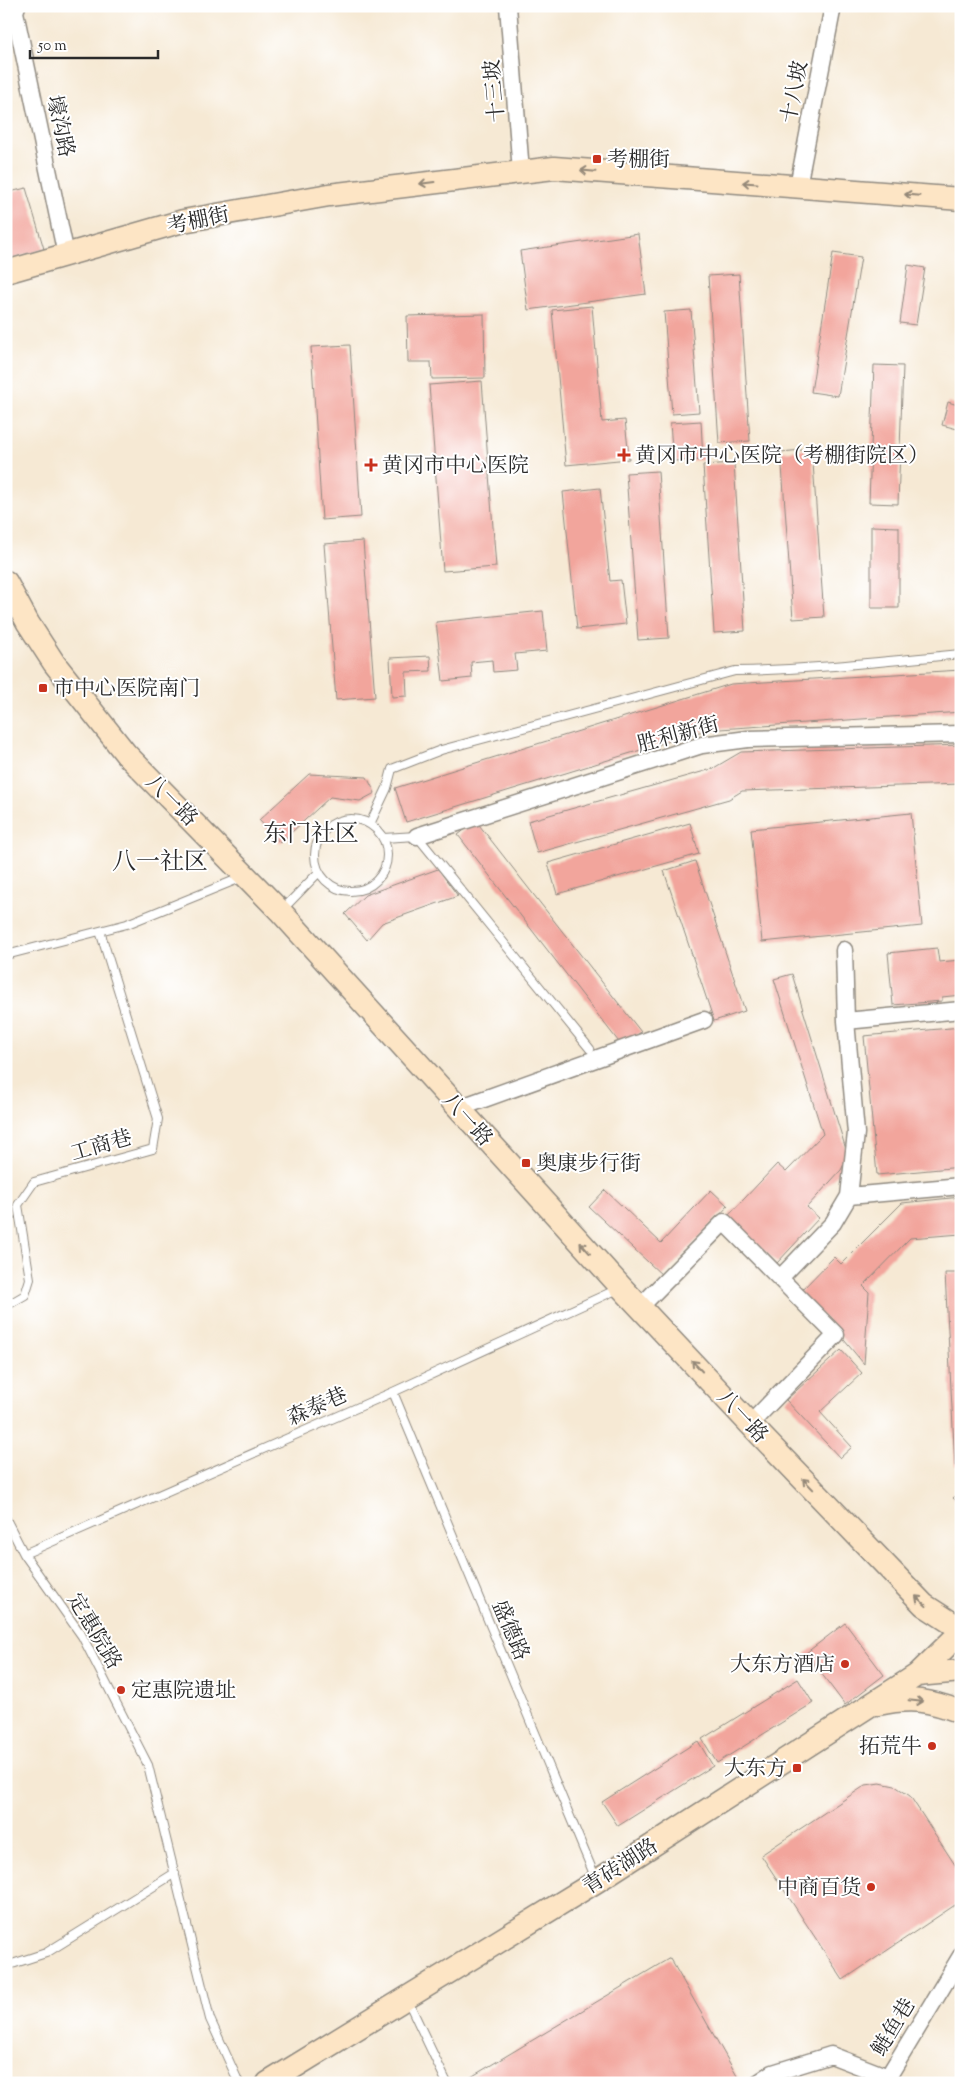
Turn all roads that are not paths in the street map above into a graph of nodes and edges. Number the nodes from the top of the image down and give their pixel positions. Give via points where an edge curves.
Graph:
1 (17, 6) edge
2 (508, 6) edge
3 (832, 6) edge
4 (521, 172) junction
5 (798, 186) junction
6 (961, 199) edge
7 (66, 255) junction
8 (36, 263) junction
9 (6, 264) edge
10 (6, 272) edge
11 (6, 283) edge
12 (6, 582) edge
13 (961, 654) edge
14 (961, 734) edge
15 (370, 824) junction
16 (417, 836) junction
17 (383, 838) junction
18 (319, 872) junction
19 (245, 876) junction
20 (281, 912) junction
21 (100, 931) junction
22 (844, 950) dead end
23 (6, 955) edge
24 (961, 1010) edge
25 (704, 1020) dead end
26 (846, 1021) junction
27 (590, 1049) dead end
28 (459, 1108) junction
29 (961, 1186) edge
30 (849, 1196) junction
31 (780, 1278) junction
32 (622, 1288) junction
33 (6, 1306) edge
34 (640, 1307) junction
35 (393, 1392) junction
36 (750, 1424) junction
37 (6, 1519) edge
38 (24, 1554) junction
39 (961, 1631) edge
40 (961, 1671) edge
41 (917, 1675) junction
42 (869, 1706) junction
43 (961, 1712) edge
44 (175, 1873) junction
45 (597, 1881) junction
46 (961, 1956) edge
47 (6, 1966) edge
48 (407, 1998) junction
49 (887, 2080) edge
50 (239, 2083) edge
51 (268, 2083) edge
52 (447, 2083) edge
53 (758, 2083) edge

1 - 7 street, 壕沟路 via 15,12
2 - 4 street, 十三坡
3 - 5 street, 十八坡
5 -> 4 main road, 考棚街 via 554,168
4 -> 7 main road, 考棚街 via 329,195 183,222
6 -> 5 main road, 考棚街
7 - 8 main road, 考棚街
8 - 9 main road
8 - 10 main road, 考棚街
8 - 11 main road
12 - 19 main road, 八一路 via 54,663 126,754
13 - 15 lane via 842,666 735,670 441,750 392,768 387,788
14 - 16 street, 胜利新街 via 748,739 702,745
15 - 17 lane
15 - 18 lane via 342,820 326,829 316,845
16 - 17 lane
16 - 27 lane
17 - 18 lane via 386,865 376,882 368,887 341,890
18 - 20 lane
19 - 20 main road, 八一路
19 - 21 lane via 127,924
20 - 28 main road, 八一路
21 - 23 lane
21 - 33 lane, 工商巷 via 158,1119 153,1149 34,1182 18,1205 30,1279 25,1295
22 - 26 street
24 - 26 street
25 - 28 street
26 - 30 street via 856,1133
32 -> 28 main road, 八一路
29 - 30 street
30 - 31 street via 833,1223
31 - 34 street via 724,1222
31 - 36 street via 836,1335
32 - 34 main road, 八一路
32 - 35 lane, 森泰巷
36 -> 34 main road, 八一路
35 - 38 lane, 森泰巷
35 - 45 lane, 盛德路
39 -> 36 main road, 八一路 via 924,1605
37 - 38 lane, 定惠院路
38 - 44 lane, 定惠院路 via 82,1636 148,1765
39 - 41 main road, 青砖湖路
40 - 41 main road
41 - 42 main road, 青砖湖路
42 -> 43 main road via 903,1699 935,1702
42 - 45 main road, 青砖湖路
44 - 47 lane via 46,1953
44 - 50 lane, 定惠院路 via 210,2019
45 - 48 main road, 青砖湖路
46 - 49 street, 鲢鱼巷
48 - 51 main road, 青砖湖路
48 - 52 lane
49 - 53 street, 鲢鱼巷 via 831,2055 773,2073

